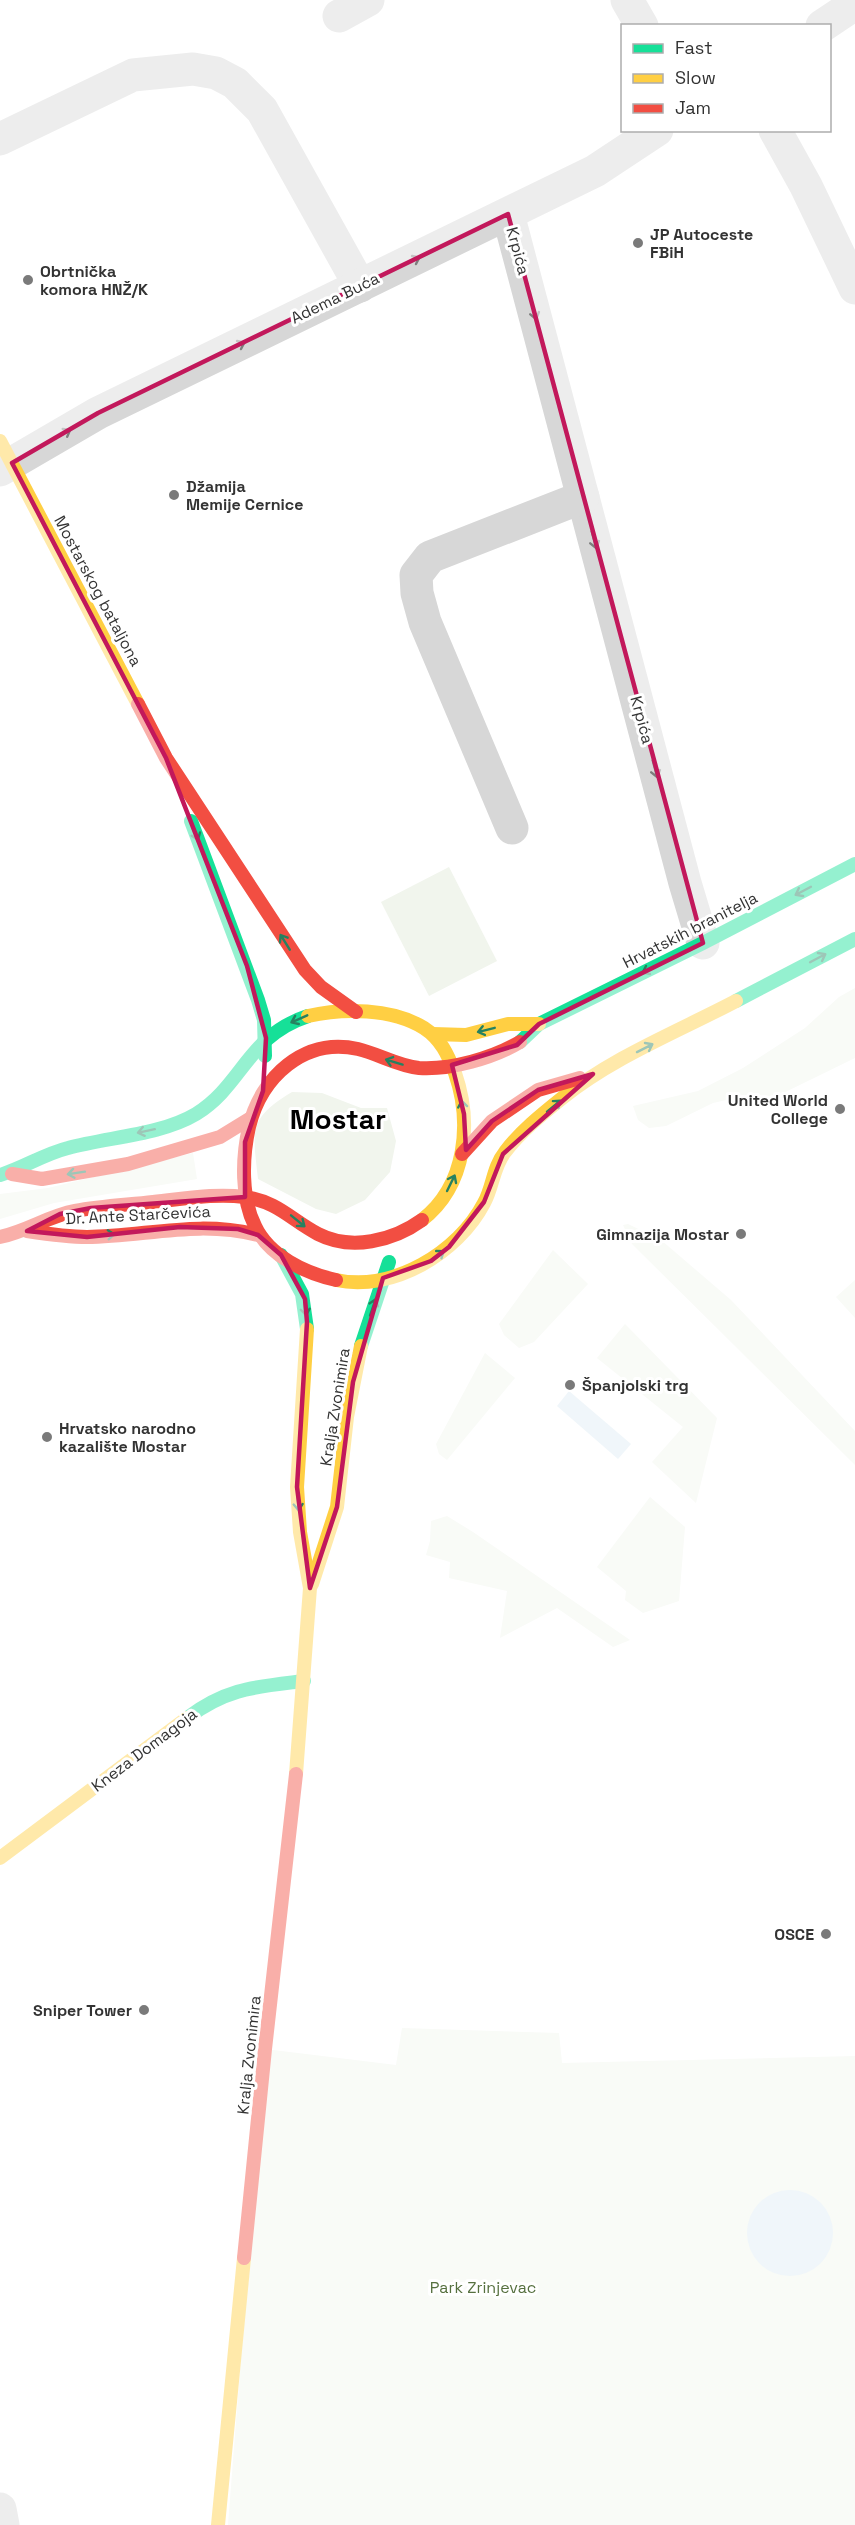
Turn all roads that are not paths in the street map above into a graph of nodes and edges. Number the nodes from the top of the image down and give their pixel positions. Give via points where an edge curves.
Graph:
1 (368, 0) edge
2 (627, 0) edge
3 (855, 4) edge
4 (339, 16) dead end
5 (641, 24) edge
6 (825, 24) edge
7 (654, 132) edge
8 (776, 132) edge
9 (0, 139) edge
10 (508, 214) junction
11 (360, 286) junction
12 (855, 288) edge
13 (4, 458) edge
14 (583, 497) junction
15 (166, 758) junction
16 (512, 828) dead end
17 (855, 864) edge
18 (855, 939) edge
19 (703, 943) junction
20 (356, 1012) junction
21 (539, 1024) junction
22 (433, 1034) junction
23 (266, 1038) junction
24 (452, 1065) junction
25 (593, 1074) junction
26 (263, 1091) junction
27 (251, 1118) junction
28 (462, 1154) junction
29 (3, 1174) edge
30 (245, 1197) junction
31 (27, 1231) junction
32 (400, 1233) junction
33 (258, 1235) junction
34 (0, 1237) edge
35 (280, 1255) junction
36 (383, 1278) junction
37 (310, 1588) junction
38 (304, 1681) junction
39 (0, 1858) edge
40 (0, 2509) edge
41 (3, 2525) edge
42 (218, 2525) edge

1 - 4 street
2 - 5 street
3 - 6 street
7 - 10 street, Adema Buća via 595,171
8 - 12 street
9 - 11 street via 133,75 193,69 216,73 235,82 262,110
11 -> 10 street, Adema Buća
10 -> 14 street, Krpića
13 -> 11 street, Adema Buća
13 - 15 main road, Mostarskog bataljona
14 - 16 street via 430,558 416,575 425,621
14 -> 19 street, Krpića
20 -> 15 main road, Mostarskog bataljona via 304,970
15 -> 23 main road, Mostarskog bataljona via 247,966
17 -> 19 main road, Hrvatskih branitelja
25 -> 18 main road
19 -> 21 main road, Hrvatskih branitelja
20 - 22 main road via 405,1018
20 -> 23 main road via 331,1010 310,1014
21 -> 22 main road, Hrvatskih branitelja via 508,1024 466,1035
21 - 24 main road, Hrvatskih branitelja via 517,1045
22 - 24 main road
23 - 26 main road, Mostarskog bataljona
23 -> 29 main road via 214,1101 195,1115 166,1126 40,1156
24 -> 26 main road, Hrvatskih branitelja via 424,1069 361,1050 322,1048 292,1060
28 -> 24 main road via 464,1114
25 - 28 main road via 538,1090 492,1121
36 -> 25 main road via 431,1261 449,1247 484,1202 503,1154
26 - 27 main road
27 -> 29 main road via 220,1137 128,1164 42,1179
27 - 30 main road via 245,1142
32 -> 28 main road, Dr. Ante Starčevića via 434,1210 449,1187
30 - 31 main road, Dr. Ante Starčevića via 91,1208 60,1214
30 -> 32 main road, Dr. Ante Starčevića via 277,1207 313,1233 330,1239 364,1242
30 - 33 main road via 250,1221
31 -> 33 main road, Dr. Ante Starčevića via 87,1237 208,1226 238,1228
31 - 34 main road
32 - 36 main road, Kralja Zvonimira
33 - 35 main road
35 - 36 main road via 321,1276 346,1282
35 -> 37 main road, Kralja Zvonimira via 305,1299 297,1487
37 -> 36 main road, Kralja Zvonimira via 337,1507 353,1382
37 - 38 main road, Kralja Zvonimira
38 - 39 main road, Kneza Domagoja via 249,1687 209,1702
38 - 42 main road, Kralja Zvonimira
40 - 41 street

